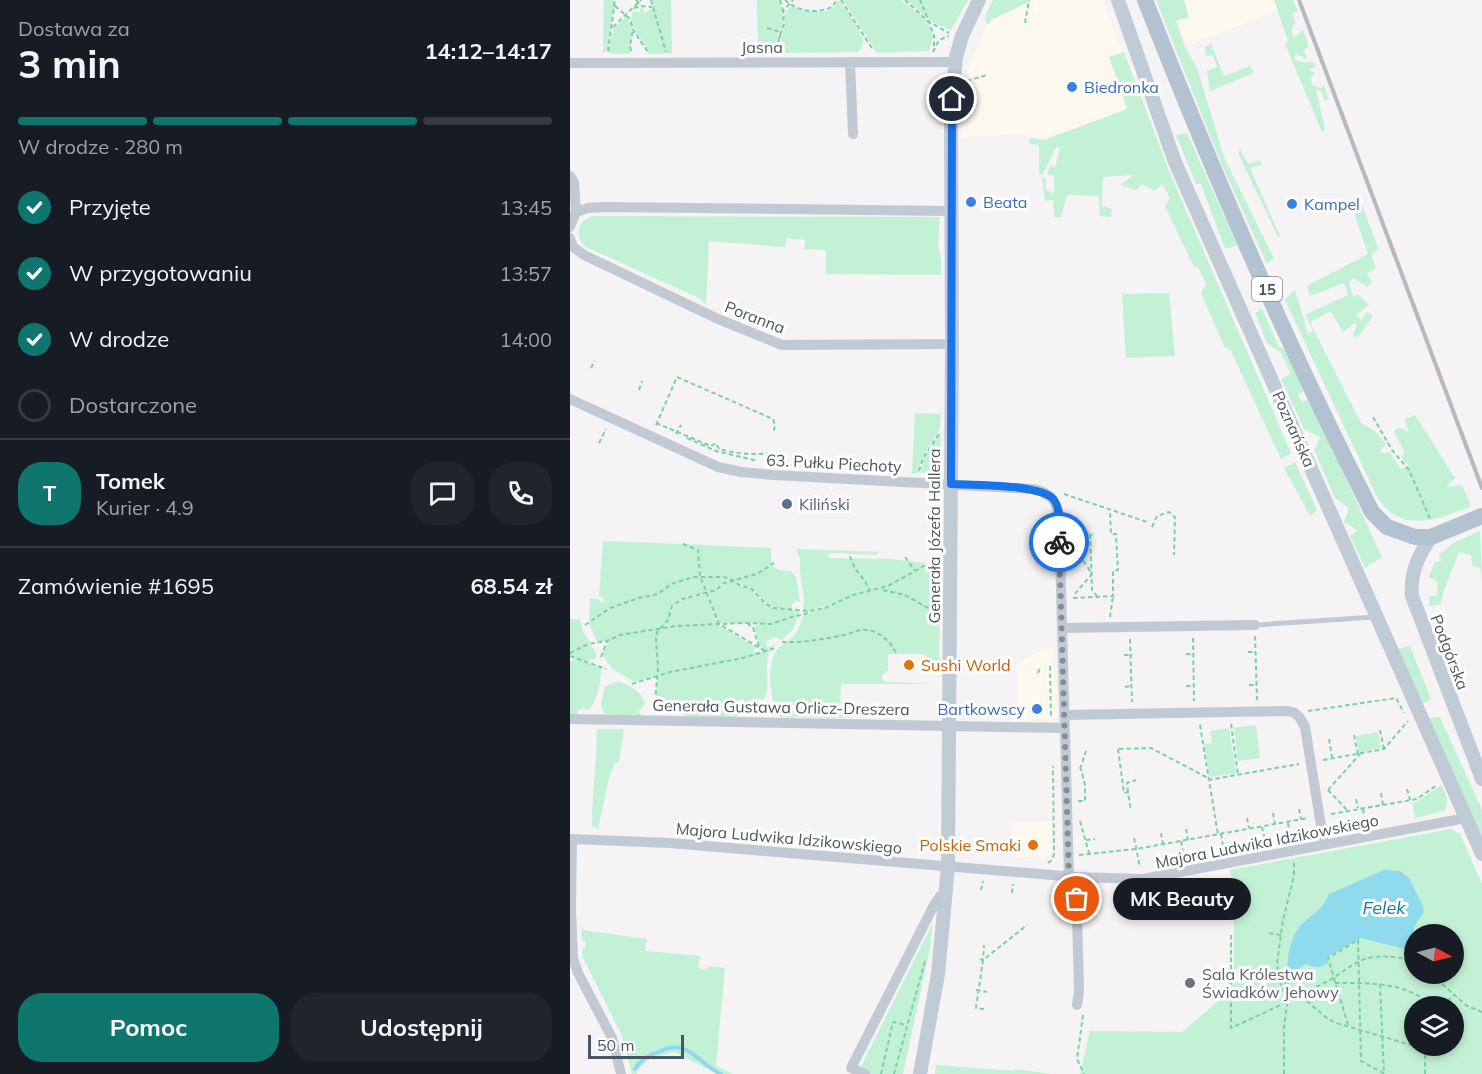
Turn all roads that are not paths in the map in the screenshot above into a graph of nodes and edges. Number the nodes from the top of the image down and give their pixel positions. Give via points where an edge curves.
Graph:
1 (979, 0) edge
2 (1118, 0) edge
3 (1145, 0) edge
4 (850, 62) junction
5 (955, 62) junction
6 (570, 63) edge
7 (853, 134) dead end
8 (570, 176) edge
9 (951, 211) junction
10 (576, 212) junction
11 (570, 227) edge
12 (570, 238) edge
13 (952, 344) junction
14 (570, 399) edge
15 (951, 484) junction
16 (1482, 516) edge
17 (1432, 530) junction
18 (1377, 617) junction
19 (1255, 625) joint
20 (1062, 628) junction
21 (1064, 715) junction
22 (570, 719) edge
23 (949, 725) junction
24 (1064, 728) junction
25 (1482, 779) edge
26 (1467, 818) junction
27 (571, 839) edge
28 (1324, 844) junction
29 (1482, 854) edge
30 (948, 867) junction
31 (1072, 877) junction
32 (947, 891) junction
33 (1080, 1010) road end
34 (621, 1074) edge
35 (865, 1074) edge
36 (920, 1074) edge

1 - 5 street, Generała Józefa Hallera
2 - 18 street, Poznańska via 1174,162
3 - 17 main road, Poznańska / 15 via 1194,124 1267,289 1372,512 1394,531 1415,537
4 - 5 street, Jasna
4 - 6 street, Jasna
4 - 7 street
5 - 9 street, Generała Józefa Hallera
8 - 10 street
9 - 10 street via 603,207
9 - 13 street, Generała Józefa Hallera
10 - 11 street
12 - 13 street, Poranna via 573,247 584,255 782,345
13 - 15 street, Generała Józefa Hallera
14 - 15 street, 63. Pułku Piechoty via 733,471
15 - 20 street, 63. Pułku Piechoty via 1041,491 1055,501
15 - 23 street, Generała Józefa Hallera
16 - 17 main road, 15
17 - 25 street, Podgórska via 1414,567 1413,596
18 - 19 lane
18 - 26 street, Poznańska
19 - 20 street
20 - 21 street, 63. Pułku Piechoty
21 - 24 street, 63. Pułku Piechoty
21 - 28 street via 1295,713 1305,727
22 - 23 street, Generała Gustawa Orlicz-Dreszera
23 - 24 street, Generała Gustawa Orlicz-Dreszera
23 - 30 street, Generała Józefa Hallera
24 - 31 street, 63. Pułku Piechoty
26 - 28 street, Majora Ludwika Idzikowskiego
26 - 29 street, Poznańska
27 - 30 street, Majora Ludwika Idzikowskiego via 670,843
27 - 34 street via 573,961 612,1038
28 - 31 street, Majora Ludwika Idzikowskiego via 1143,879
30 - 31 street, Majora Ludwika Idzikowskiego
30 - 32 street, Generała Józefa Hallera
31 - 33 street, 63. Pułku Piechoty
32 - 35 street via 933,907 850,1068
32 - 36 street, Generała Józefa Hallera via 938,974

